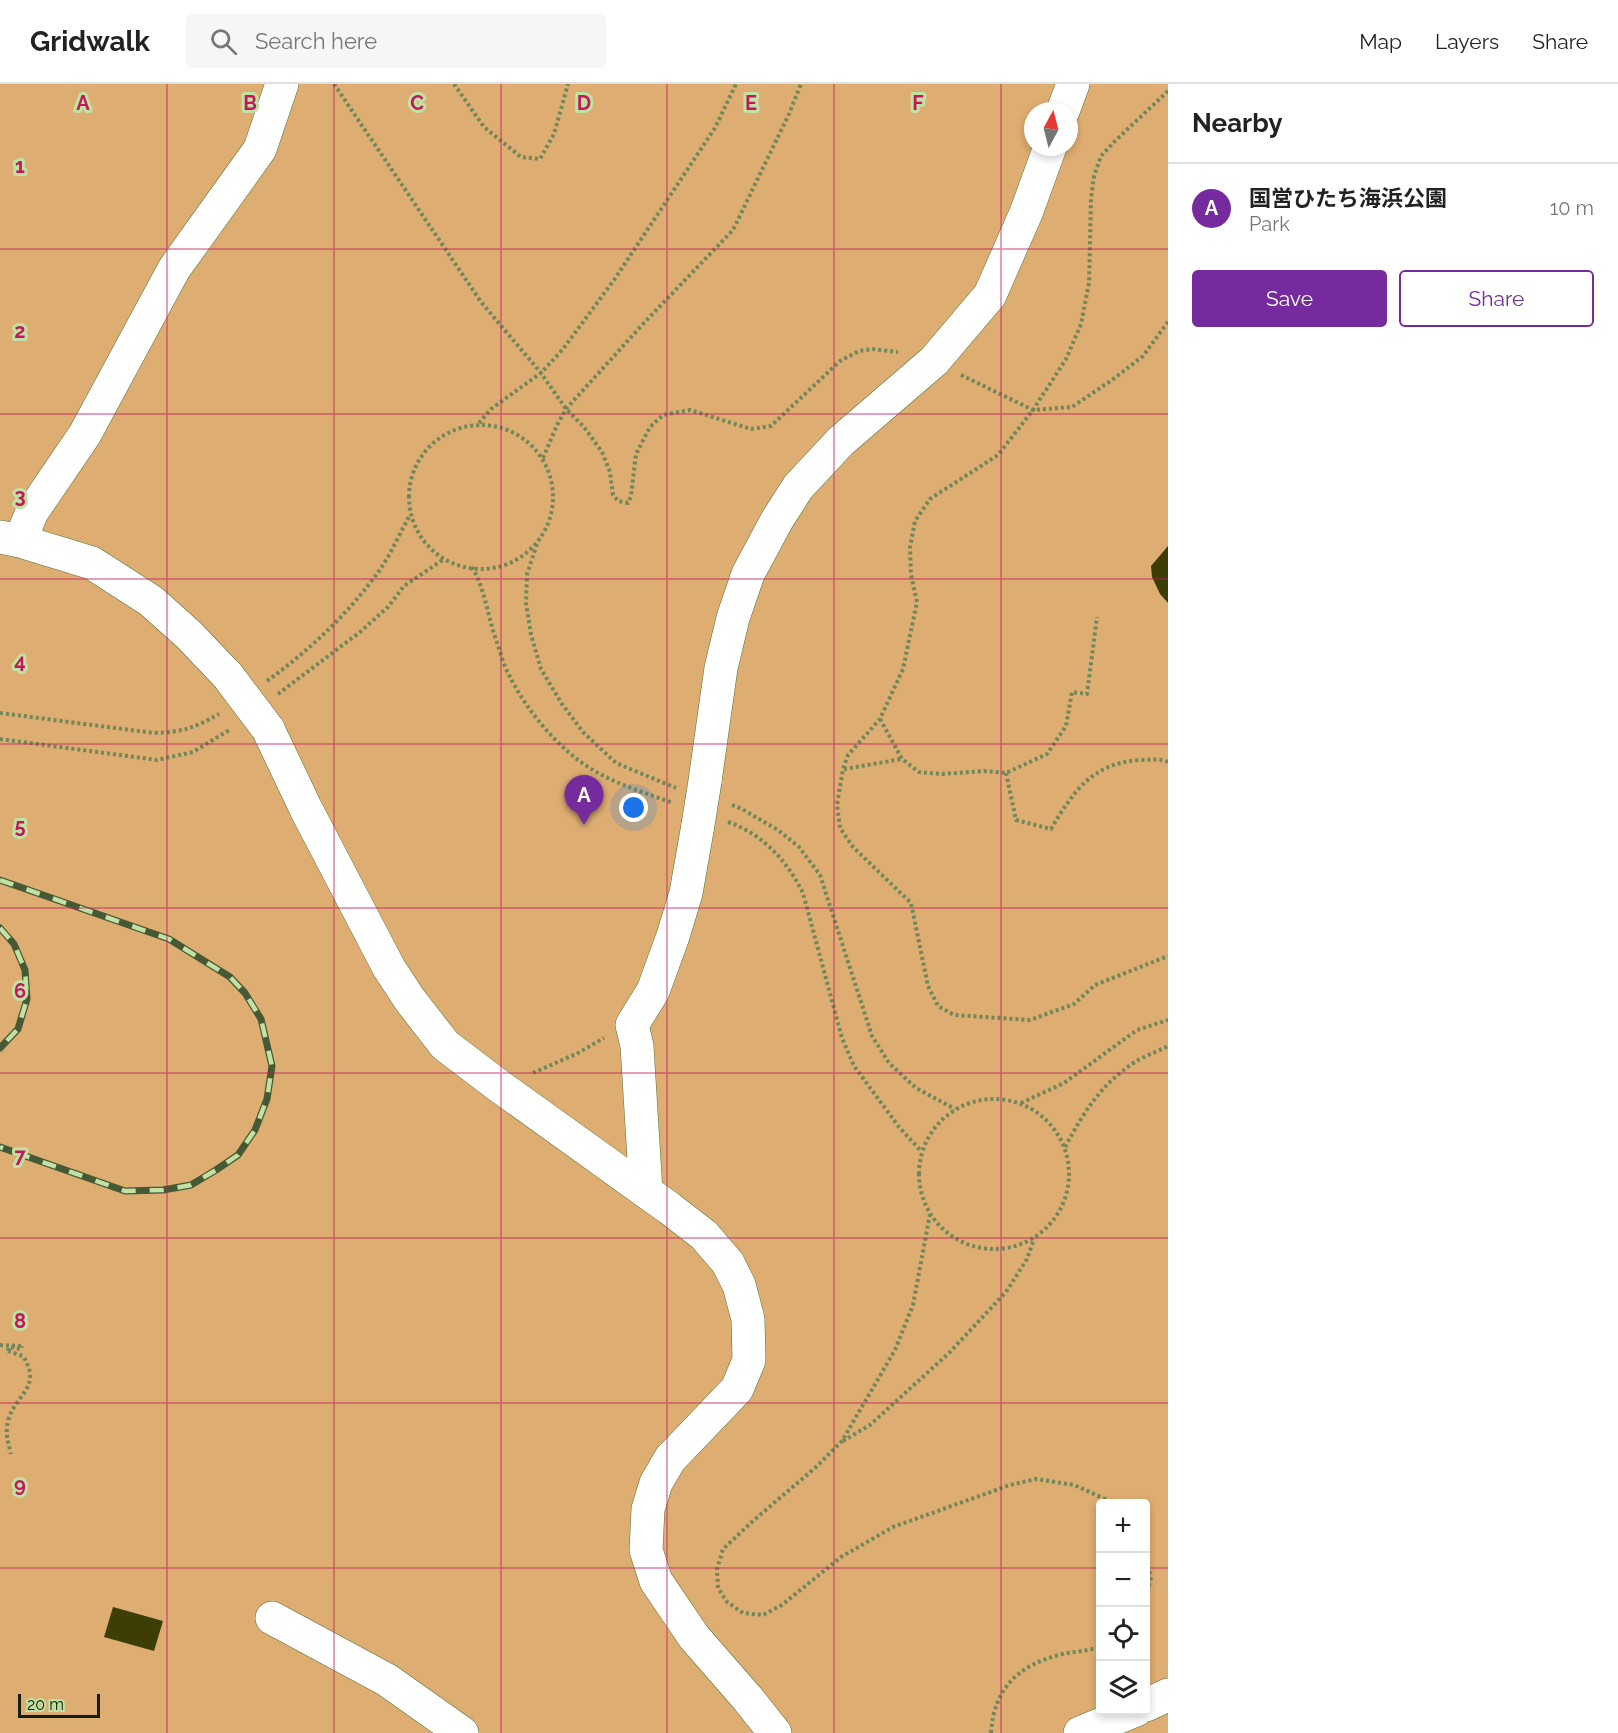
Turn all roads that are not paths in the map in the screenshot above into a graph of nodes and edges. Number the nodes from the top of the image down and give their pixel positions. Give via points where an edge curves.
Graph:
1 (282, 84) edge
2 (1073, 84) edge
3 (1066, 102) edge
4 (1047, 156) edge
5 (10, 539) edge
6 (645, 1192) junction
7 (272, 1618) dead end
8 (1168, 1695) edge
9 (1132, 1716) edge
10 (462, 1733) edge
11 (775, 1733) edge
12 (1080, 1733) edge

1 - 5 street via 260,148 174,268 85,434
2 - 3 street
4 - 6 street, bridge via 990,295 934,361 841,441 798,487 748,574 722,668 686,893 653,991 632,1025 637,1046
5 - 6 street, bridge via 92,563 151,601 189,635 228,676 268,729 389,968 445,1046
6 - 11 street via 704,1235 728,1263 748,1319 749,1360 737,1389 670,1459 656,1483 648,1509 646,1550 656,1581 694,1637
7 - 10 street via 387,1680
8 - 9 street
9 - 12 street

